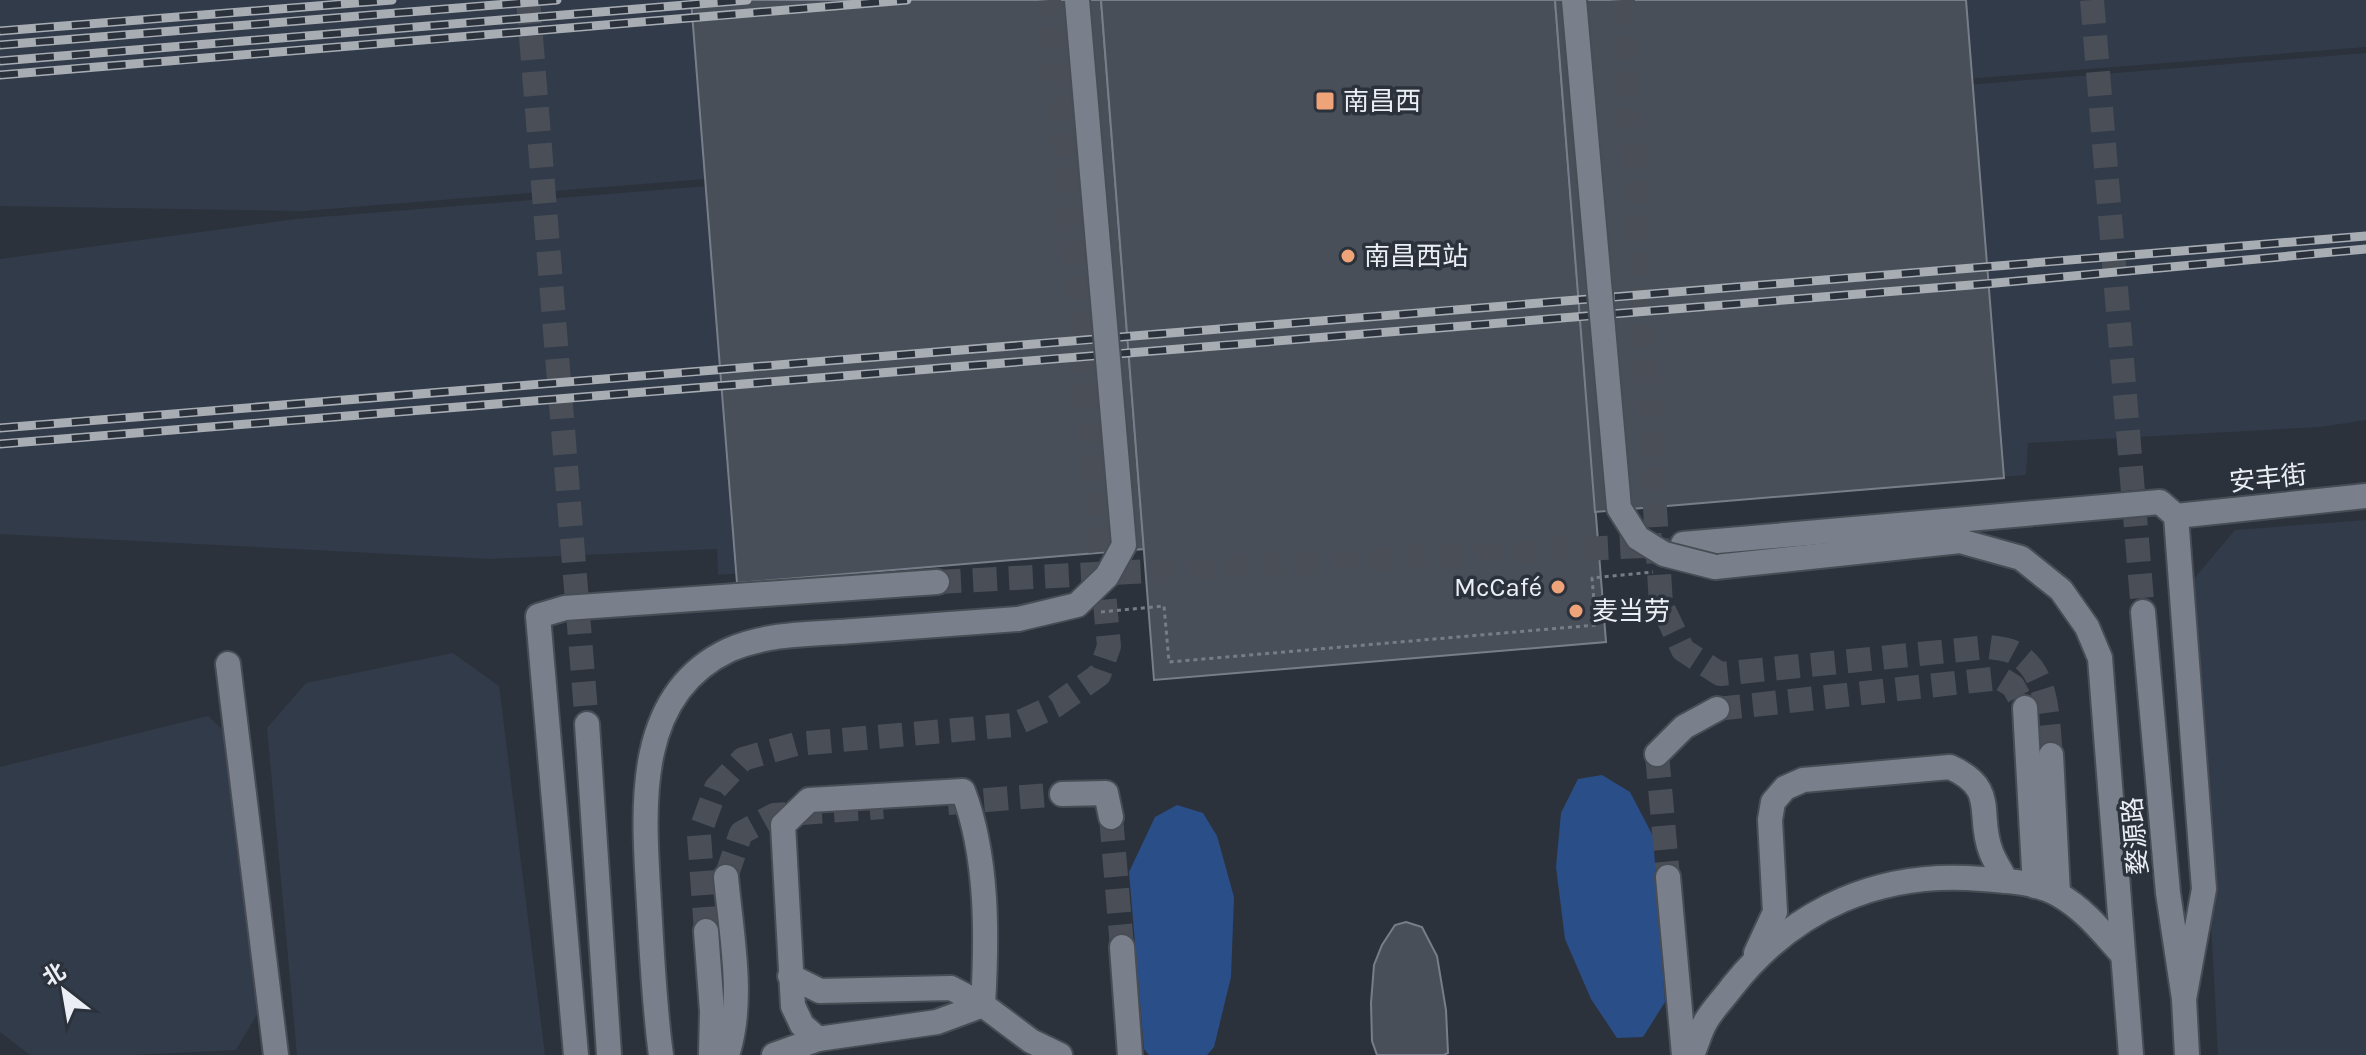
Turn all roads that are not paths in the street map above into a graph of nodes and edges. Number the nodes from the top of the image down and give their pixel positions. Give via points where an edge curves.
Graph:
1 (1077, 0) edge
2 (1574, 0) edge
3 (2366, 496) edge
4 (2176, 516) junction
5 (1683, 544) tunnel mouth
6 (937, 582) tunnel mouth
7 (2143, 612) tunnel mouth
8 (228, 664) dead end
9 (2025, 708) tunnel mouth
10 (1717, 709) tunnel mouth
11 (587, 724) tunnel mouth
12 (1657, 754) dead end
13 (2051, 755) tunnel mouth
14 (1062, 794) tunnel mouth
15 (1111, 817) tunnel mouth
16 (726, 877) tunnel mouth
17 (1668, 877) tunnel mouth
18 (2006, 881) junction
19 (2035, 886) junction
20 (2058, 894) junction
21 (706, 931) tunnel mouth
22 (1122, 947) tunnel mouth
23 (2121, 953) junction
24 (1751, 963) junction
25 (790, 976) junction
26 (2184, 999) junction
27 (983, 1005) junction
28 (818, 1039) junction
29 (276, 1055) edge
30 (576, 1055) edge
31 (609, 1055) edge
32 (661, 1055) edge
33 (711, 1055) edge
34 (727, 1055) edge
35 (774, 1055) edge
36 (1060, 1055) edge
37 (1130, 1055) edge
38 (1684, 1055) edge
39 (1692, 1055) edge
40 (2131, 1055) edge
41 (2187, 1055) edge

1 - 32 street, bridge via 1124,545 1107,576 1077,605 1018,619 778,636 730,650 694,671 663,713 647,772 644,820
2 - 23 street, 婺源路, bridge via 1619,508 1638,538 1664,554 1715,567 1960,541 2021,558 2061,590 2087,627 2100,658
3 - 4 street, 安丰街
4 - 5 street via 2160,502
4 - 26 street via 2204,889
6 - 30 street via 565,608 538,616
7 - 26 street, 婺源路 via 2168,893
8 - 29 street
9 - 19 street
10 - 12 street via 1684,727
11 - 31 street
13 - 20 street
14 - 15 street via 1106,793
16 - 34 street via 736,1004
17 - 38 street
18 - 19 street
18 - 24 street via 1952,876 1899,881 1850,895 1795,924
18 - 24 street via 1990,851 1981,790 1969,776 1950,767 1803,780 1785,788 1773,802 1775,912
19 - 20 street
20 - 23 street
21 - 33 street
22 - 37 street
23 - 40 street, 婺源路
24 - 39 street via 1706,1021
25 - 27 street via 820,991 951,988
25 - 27 street via 783,825 809,800 963,791 974,820 987,939
25 - 28 street via 793,1006 802,1025
26 - 41 street, 婺源路
27 - 28 street via 937,1022
27 - 36 street via 1031,1041
28 - 35 street

